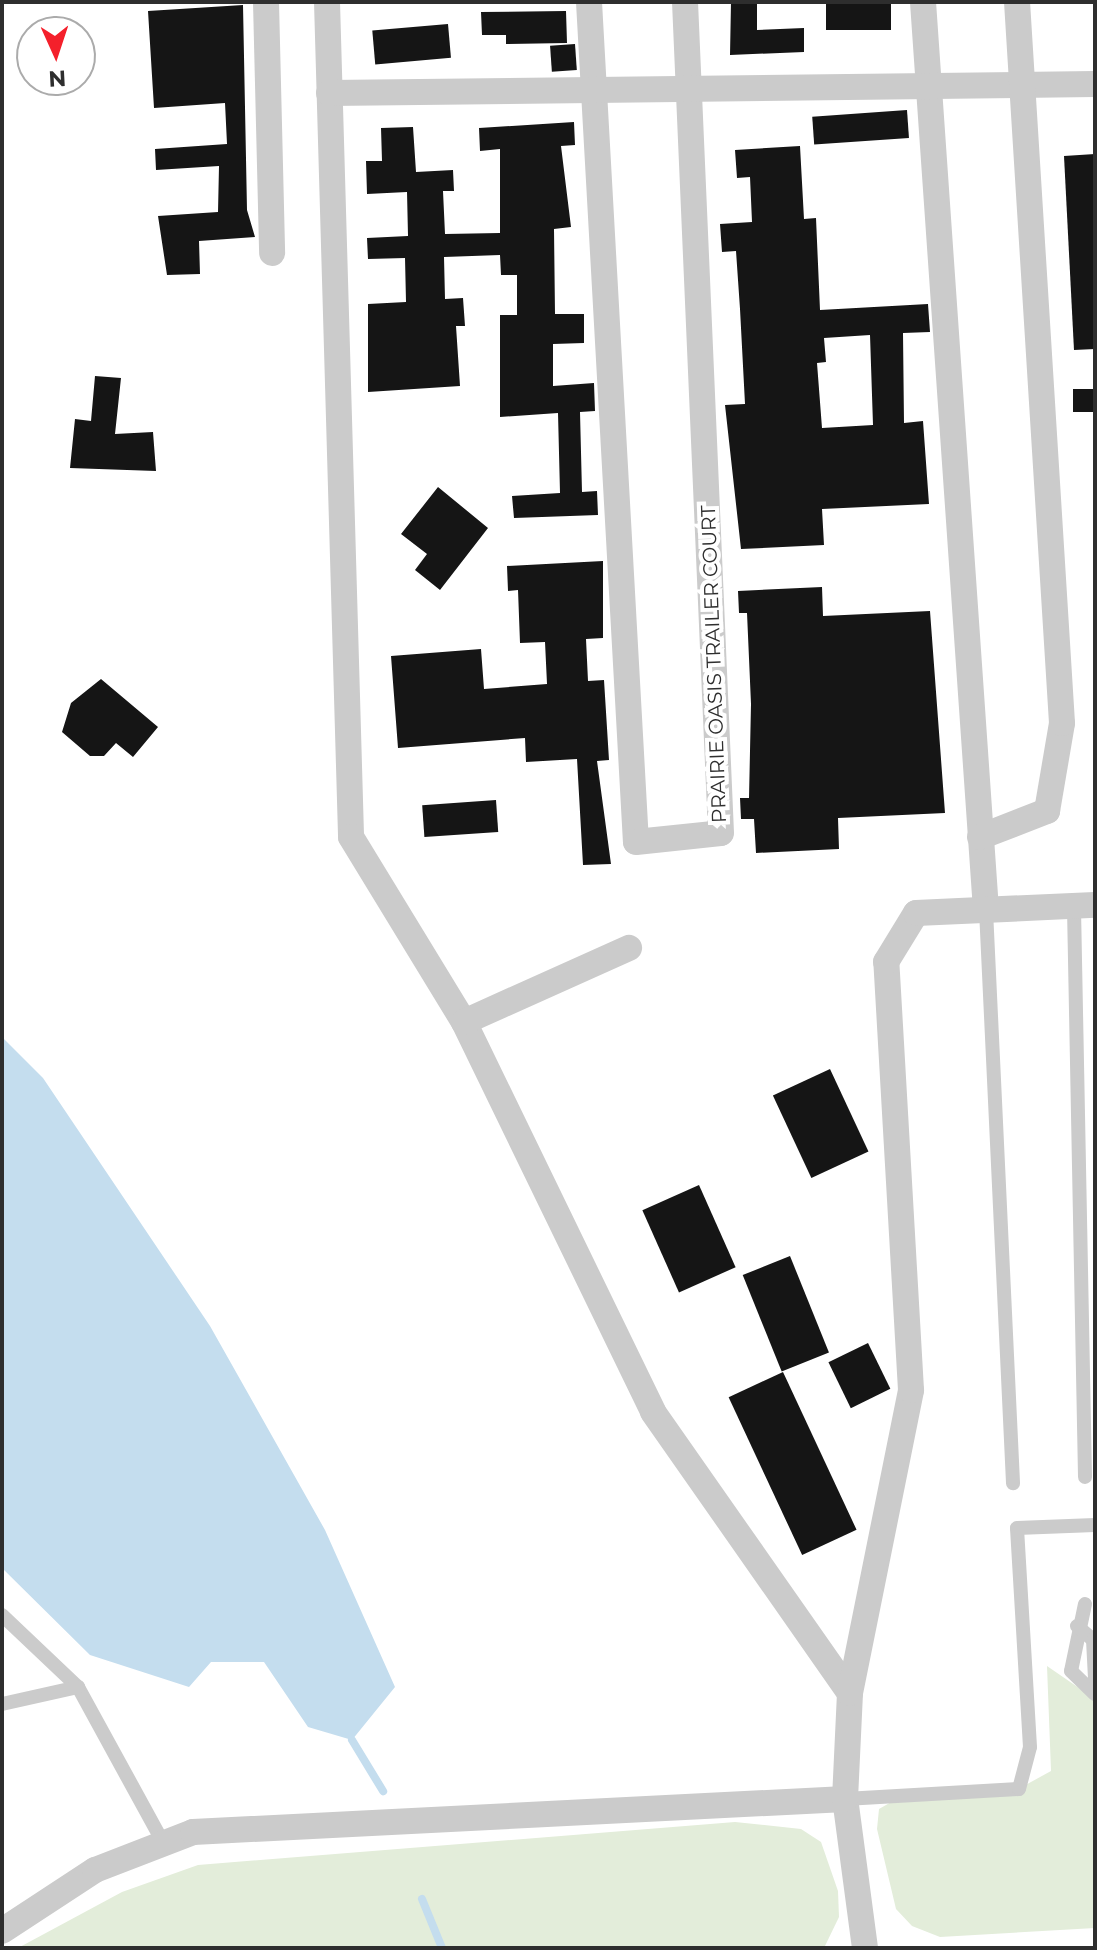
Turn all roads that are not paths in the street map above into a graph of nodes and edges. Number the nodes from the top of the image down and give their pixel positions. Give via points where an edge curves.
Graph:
1 (266, 2) edge
2 (327, 2) edge
3 (589, 2) edge
4 (685, 2) edge
5 (923, 2) edge
6 (1017, 2) edge
7 (926, 84) junction
8 (1095, 84) edge
9 (691, 87) junction
10 (1023, 87) junction
11 (593, 91) junction
12 (329, 93) junction
13 (272, 253) dead end
14 (980, 837) junction
15 (1084, 906) edge
16 (986, 910) junction
17 (629, 948) dead end
18 (464, 1022) junction
19 (1085, 1477) dead end
20 (1013, 1483) dead end
21 (1095, 1525) edge
22 (1085, 1604) dead end
23 (2, 1615) edge
24 (1077, 1626) junction
25 (1095, 1679) edge
26 (78, 1687) junction
27 (850, 1693) junction
28 (1095, 1694) edge
29 (2, 1704) edge
30 (845, 1799) junction
31 (164, 1844) junction
32 (2, 1931) edge
33 (865, 1948) edge

1 - 13 street
2 - 12 street
3 - 11 street, PRAIRIE OASIS TRAILER COURT
4 - 9 street, PRAIRIE OASIS TRAILER COURT
5 - 7 street
6 - 10 street
7 - 9 street
7 - 10 street
7 - 14 street
8 - 10 street
9 - 11 street
9 - 11 street, PRAIRIE OASIS TRAILER COURT via 721,833 636,842
10 - 14 street via 1062,723 1047,811
11 - 12 street
12 - 18 street via 351,837
14 - 16 street
15 - 16 street
15 - 19 lane
16 - 20 lane
16 - 27 street via 916,913 886,962 911,1390
17 - 18 street
18 - 27 street via 653,1412
21 - 30 lane via 1017,1528 1030,1747 1019,1789
22 - 24 lane
23 - 26 lane
24 - 25 lane via 1093,1640
24 - 28 lane via 1071,1671
26 - 29 lane
26 - 31 lane
27 - 30 street
30 - 31 street via 193,1832
30 - 33 street
31 - 32 street via 95,1870

